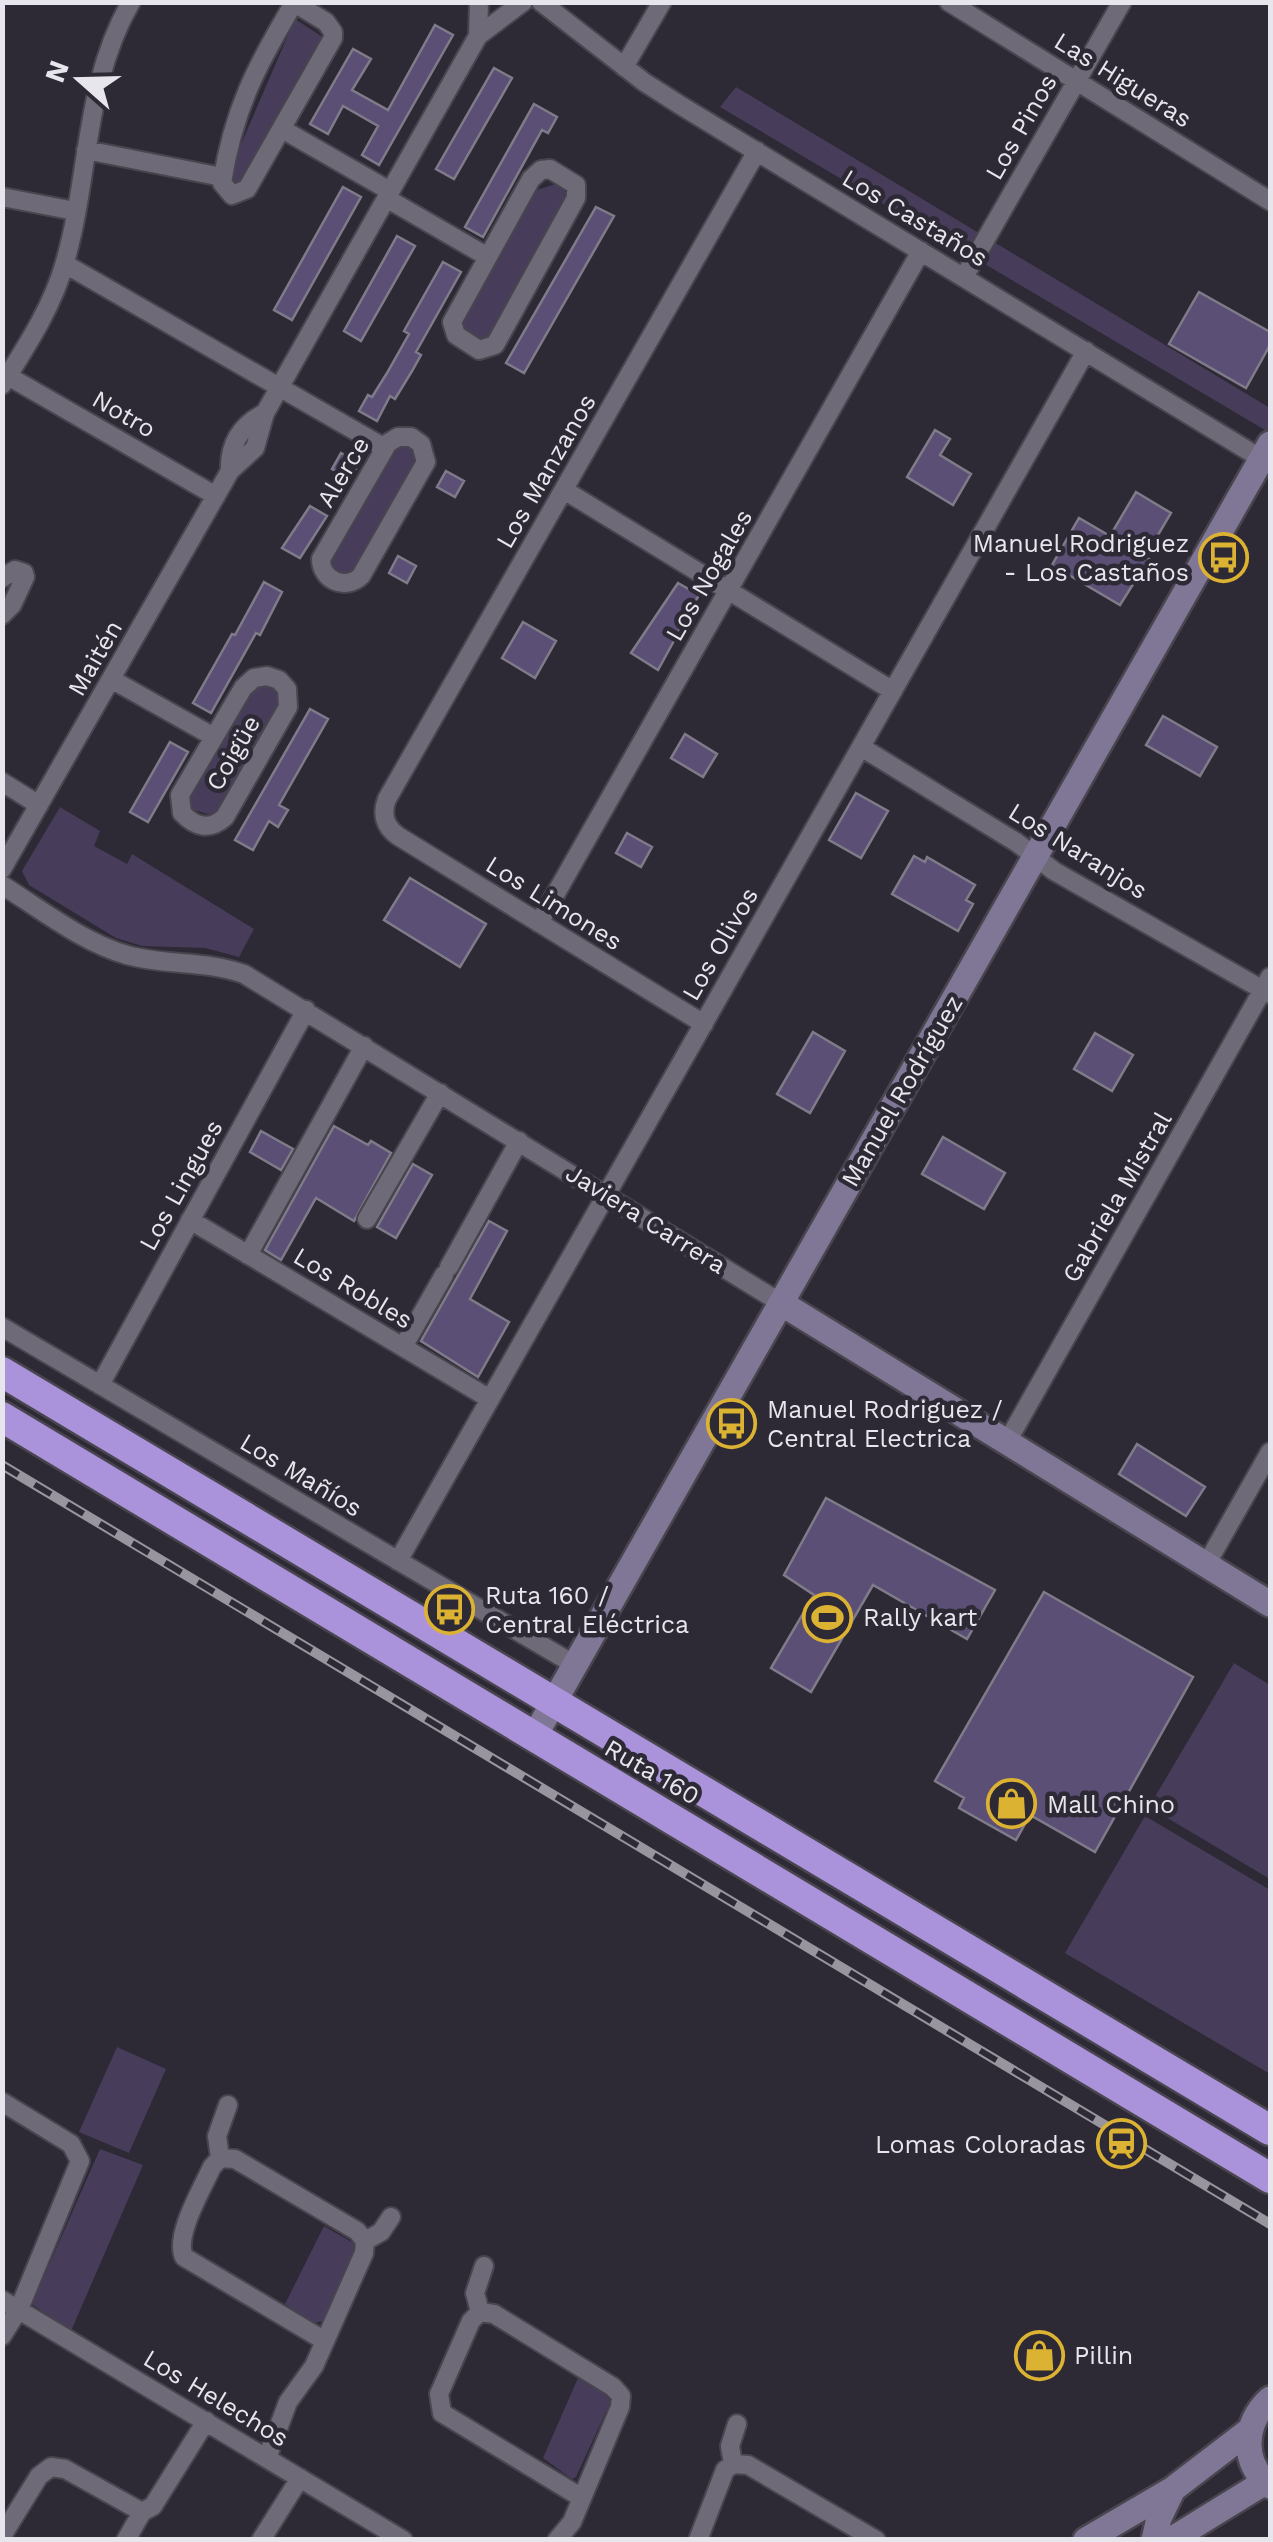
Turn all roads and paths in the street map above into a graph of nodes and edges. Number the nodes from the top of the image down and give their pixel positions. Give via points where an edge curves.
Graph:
1 (131, 2) edge
2 (479, 2) edge
3 (523, 2) edge
4 (542, 2) edge
5 (662, 2) edge
6 (950, 2) edge
7 (1122, 2) edge
8 (294, 3) edge
9 (478, 36) junction
10 (624, 67) junction
11 (1077, 81) junction
12 (282, 130) junction
13 (86, 150) junction
14 (757, 150) junction
15 (222, 177) junction
16 (388, 195) junction
17 (2, 197) edge
18 (1270, 200) edge
19 (75, 211) junction
20 (921, 251) junction
21 (488, 257) junction
22 (64, 264) junction
23 (964, 277) junction
24 (1086, 351) junction
25 (5, 381) edge
26 (280, 388) junction
27 (385, 448) junction
28 (1268, 456) edge
29 (564, 490) junction
30 (216, 496) junction
31 (2, 578) edge
32 (729, 590) junction
33 (2, 614) edge
34 (111, 679) junction
35 (893, 691) junction
36 (214, 737) junction
37 (860, 748) junction
38 (2, 782) edge
39 (39, 805) junction
40 (385, 819) joint
41 (1036, 857) junction
42 (2, 870) edge
43 (2, 886) edge
44 (539, 923) junction
45 (1268, 987) edge
46 (306, 1010) junction
47 (704, 1024) junction
48 (364, 1046) junction
49 (440, 1092) junction
50 (519, 1141) junction
51 (606, 1194) junction
52 (190, 1220) junction
53 (367, 1220) dead end
54 (248, 1255) junction
55 (782, 1303) junction
56 (2, 1327) edge
57 (403, 1348) junction
58 (2, 1372) edge
59 (100, 1384) junction
60 (490, 1399) junction
61 (2, 1417) edge
62 (1006, 1442) junction
63 (1270, 1452) edge
64 (398, 1561) junction
65 (1206, 1564) junction
66 (1270, 1604) edge
67 (575, 1665) junction
68 (555, 1701) junction
69 (534, 1738) junction
70 (2, 2102) edge
71 (228, 2105) dead end
72 (1270, 2130) edge
73 (220, 2158) junction
74 (1270, 2178) edge
75 (391, 2216) dead end
76 (365, 2241) junction
77 (484, 2266) dead end
78 (11, 2305) edge
79 (480, 2312) junction
80 (2, 2336) edge
81 (325, 2342) junction
82 (1270, 2399) edge
83 (206, 2421) junction
84 (737, 2424) dead end
85 (1250, 2430) junction
86 (266, 2458) junction
87 (733, 2464) junction
88 (300, 2478) junction
89 (1268, 2484) edge
90 (1173, 2489) junction
91 (582, 2498) junction
92 (142, 2512) junction
93 (2, 2536) edge
94 (126, 2540) edge
95 (261, 2540) edge
96 (403, 2540) edge
97 (557, 2540) edge
98 (698, 2540) edge
99 (876, 2540) edge
100 (1086, 2540) edge
101 (1154, 2540) edge
102 (1171, 2540) edge

1 - 13 street via 100,74
2 - 9 street, Maitén
3 - 9 street, Maitén
4 - 10 street, Los Castaños
5 - 10 street
6 - 11 street, Las Higueras
7 - 11 street, Los Pinos
8 - 12 street via 330,26 334,38
8 - 15 street via 247,86
9 - 16 street, Maitén
10 - 14 street, Los Castaños
11 - 18 street, Las Higueras
11 - 23 street, Los Pinos
12 - 15 street via 243,194 227,192
12 - 16 street
13 - 15 street
13 - 19 street
14 - 20 street, Los Castaños
14 - 29 street, Los Manzanos
16 - 21 street
16 - 26 street, Maitén
17 - 19 street
19 - 22 street
20 - 23 street, Los Castaños
20 - 32 street, Los Nogales
21 - 21 street via 452,322 456,335 479,350 494,345 576,198 576,184 550,169 536,174
22 - 25 street
22 - 26 street
23 - 24 street, Los Castaños
24 - 28 street, Los Castaños
24 - 35 street, Los Olivos
25 - 30 street, Notro
26 - 27 street
26 - 30 street, Maitén via 255,448
27 - 27 street, Alerce via 321,559 325,573 340,584 360,576 426,462 424,449 410,437
28 - 41 street, Manuel Rodríguez
29 - 32 street
29 - 40 street, Los Manzanos via 388,799
30 - 34 street, Maitén
31 - 33 street via 15,570 25,576
32 - 35 street
32 - 44 street, Los Nogales
34 - 36 street, Coigüe
34 - 39 street, Maitén
35 - 37 street, Los Olivos
36 - 36 street, Coigüe via 248,682 267,676 287,689 288,707 225,817 204,826 186,818 178,801
37 - 41 street, Los Naranjos
37 - 47 street, Los Olivos
38 - 39 street
39 - 42 street, Maitén
40 - 44 street, Los Limones via 398,836
41 - 45 street, Los Naranjos
41 - 55 street, Manuel Rodríguez
43 - 46 street, Javiera Carrera via 108,948 149,960 225,967
44 - 47 street, Los Limones
45 - 62 street, Gabriela Mistral
46 - 48 street, Javiera Carrera
46 - 52 street, Los Lingues
47 - 51 street, Los Olivos
48 - 49 street, Javiera Carrera
48 - 54 street
49 - 50 street, Javiera Carrera
49 - 53 street
50 - 51 street, Javiera Carrera
50 - 57 street
51 - 55 street, Javiera Carrera
51 - 60 street, Los Olivos
52 - 54 street, Los Robles
52 - 59 street, Los Lingues
54 - 57 street, Los Robles
55 - 62 street, Javiera Carrera
55 - 67 street, Manuel Rodríguez
56 - 59 street, Los Mañíos
57 - 60 street, Los Robles
58 - 68 highway, Ruta 160
59 - 64 street, Los Mañíos
60 - 64 street, Los Olivos
61 - 69 highway, Ruta 160
62 - 65 street, Javiera Carrera
63 - 65 street
64 - 67 street, Los Mañíos
65 - 66 street, Javiera Carrera
67 - 68 street, Manuel Rodríguez
68 - 69 street, Manuel Rodríguez
68 - 72 highway, Ruta 160
69 - 74 highway, Ruta 160
70 - 78 street via 78,2154 77,2173
71 - 73 street via 217,2136
73 - 76 street via 235,2159
73 - 81 street via 180,2251
75 - 76 street
76 - 81 street
77 - 79 street via 475,2293
78 - 80 street
78 - 83 street, Los Helechos
79 - 91 street via 440,2394 442,2413
79 - 91 street via 494,2314 621,2396
81 - 86 street via 288,2402
82 - 85 street
83 - 86 street, Los Helechos
83 - 92 street via 153,2506
84 - 87 street
85 - 89 street via 1249,2452
85 - 90 street
86 - 88 street, Los Helechos
87 - 98 street
87 - 99 street via 748,2465
88 - 95 street
88 - 96 street, Los Helechos
89 - 102 street
90 - 100 street
90 - 101 street
91 - 97 street
92 - 93 street via 50,2467
92 - 94 street

